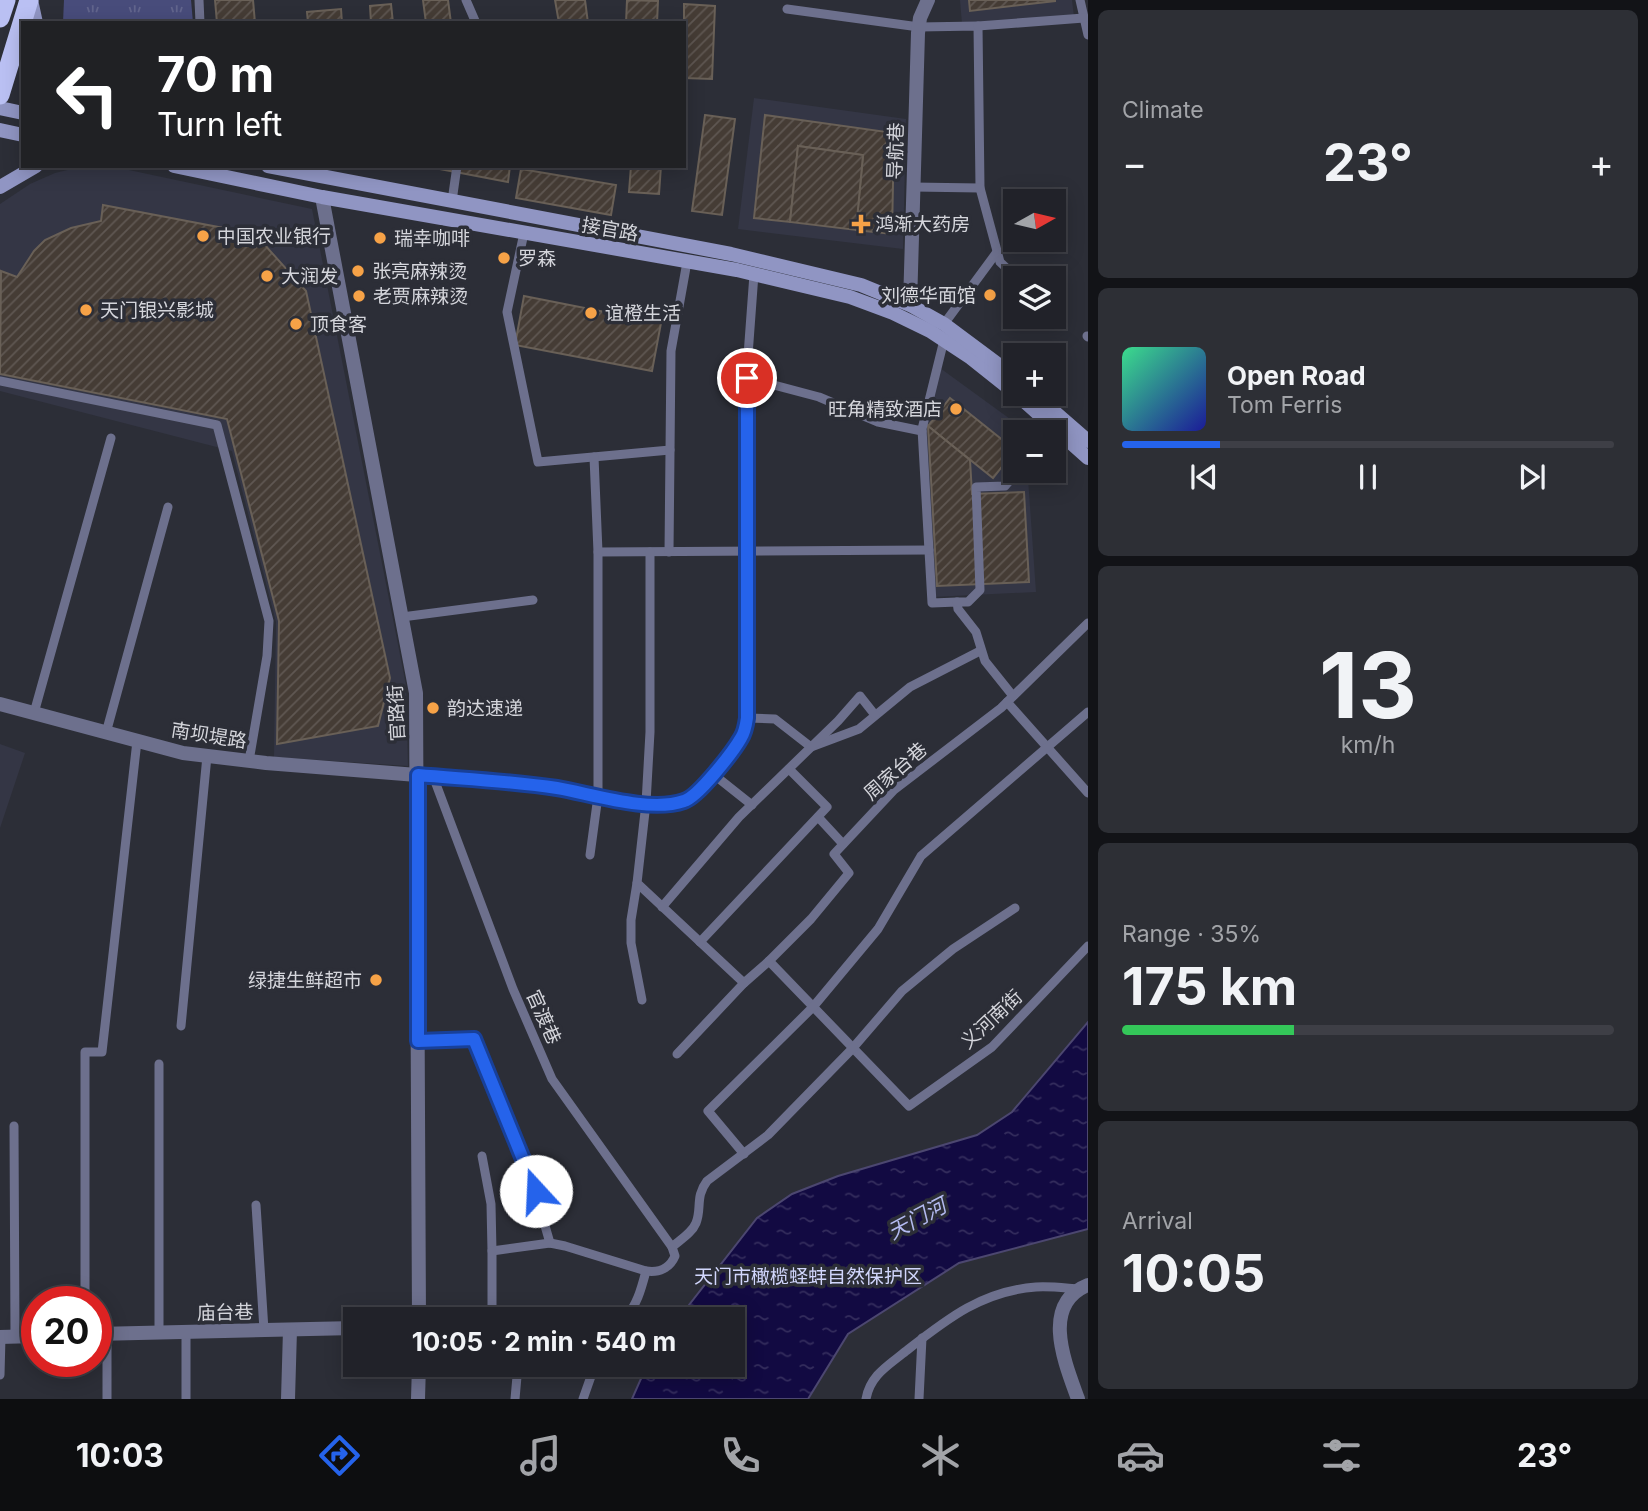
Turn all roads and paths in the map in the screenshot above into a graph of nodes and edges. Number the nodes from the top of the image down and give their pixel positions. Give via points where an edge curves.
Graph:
1 (6, 0) edge
2 (30, 0) edge
3 (199, 0) edge
4 (466, 0) edge
5 (928, 0) edge
6 (1080, 0) edge
7 (787, 9) dead end
8 (0, 18) edge
9 (1084, 19) junction
10 (23, 21) edge
11 (35, 21) edge
12 (201, 21) edge
13 (475, 21) edge
14 (978, 26) junction
15 (919, 27) junction
16 (21, 28) edge
17 (1088, 35) edge
18 (0, 95) edge
19 (0, 108) edge
20 (21, 113) edge
21 (0, 130) edge
22 (21, 135) edge
23 (33, 168) edge
24 (184, 168) edge
25 (279, 168) edge
26 (457, 168) edge
27 (0, 187) edge
28 (913, 187) junction
29 (980, 188) junction
30 (322, 197) junction
31 (452, 201) junction
32 (524, 233) junction
33 (996, 252) junction
34 (687, 262) junction
35 (1004, 266) edge
36 (754, 274) junction
37 (910, 305) junction
38 (944, 324) junction
39 (944, 340) junction
40 (1003, 368) edge
41 (747, 378) junction
42 (0, 381) edge
43 (1003, 383) edge
44 (1029, 406) edge
45 (1048, 406) edge
46 (1043, 420) edge
47 (922, 431) junction
48 (111, 438) dead end
49 (1066, 440) edge
50 (1088, 441) edge
51 (670, 450) junction
52 (594, 457) junction
53 (1088, 458) edge
54 (1008, 483) edge
55 (168, 508) dead end
56 (929, 550) junction
57 (598, 552) junction
58 (650, 552) junction
59 (669, 552) junction
60 (746, 552) junction
61 (533, 600) dead end
62 (957, 602) junction
63 (402, 617) junction
64 (1088, 623) edge
65 (980, 652) junction
66 (1010, 699) junction
67 (0, 704) edge
68 (1088, 712) edge
69 (34, 713) junction
70 (876, 715) junction
71 (747, 718) junction
72 (106, 733) junction
73 (137, 741) junction
74 (811, 747) junction
75 (1048, 748) junction
76 (207, 756) junction
77 (249, 761) junction
78 (789, 769) junction
79 (713, 774) junction
80 (418, 775) junction
81 (433, 776) junction
82 (1088, 793) edge
83 (598, 796) junction
84 (646, 803) junction
85 (752, 805) junction
86 (818, 817) junction
87 (843, 844) junction
88 (590, 855) dead end
89 (637, 883) junction
90 (663, 907) junction
91 (1015, 908) dead end
92 (700, 942) junction
93 (1088, 946) edge
94 (769, 961) junction
95 (744, 983) junction
96 (642, 1000) dead end
97 (813, 1007) junction
98 (181, 1026) dead end
99 (418, 1041) junction
100 (852, 1049) junction
101 (677, 1054) dead end
102 (159, 1064) dead end
103 (14, 1126) dead end
104 (744, 1154) junction
105 (482, 1156) dead end
106 (256, 1205) dead end
107 (550, 1244) junction
108 (672, 1247) junction
109 (492, 1251) junction
110 (646, 1271) junction
111 (85, 1286) edge
112 (1084, 1287) edge
113 (419, 1307) edge
114 (492, 1307) edge
115 (634, 1307) edge
116 (343, 1328) edge
117 (264, 1330) junction
118 (290, 1330) junction
119 (186, 1332) junction
120 (159, 1333) junction
121 (112, 1334) edge
122 (5, 1337) edge
123 (922, 1338) junction
124 (0, 1375) edge
125 (105, 1377) edge
126 (419, 1377) edge
127 (517, 1377) edge
128 (591, 1377) edge
129 (107, 1399) edge
130 (186, 1399) edge
131 (288, 1399) edge
132 (418, 1399) edge
133 (515, 1399) edge
134 (583, 1399) edge
135 (866, 1399) edge
136 (919, 1399) edge
137 (1078, 1399) edge

1 - 8 highway
2 - 10 highway
2 - 11 main road
3 - 12 lane
4 - 13 lane
5 - 15 street, 导航巷
6 - 9 lane
7 - 15 lane
9 - 14 lane
9 - 17 lane
14 - 15 lane
14 - 29 lane
15 - 28 street, 导航巷
16 - 18 highway
19 - 20 main road
21 - 22 main road
23 - 27 main road
24 - 30 main road, 接官路
25 - 31 main road, 接官路
26 - 31 lane
28 - 29 lane
28 - 37 street, 导航巷
29 - 33 lane
30 - 32 main road, 接官路
30 - 63 street, 官路街
31 - 37 main road, 接官路 via 744,257 861,285
32 - 34 main road, 接官路
32 - 52 lane via 508,312 538,462
33 - 35 lane
33 - 38 lane
34 - 36 main road, 接官路
34 - 51 lane via 671,351
36 - 39 main road, 接官路 via 872,304
36 - 41 lane
37 - 38 main road, 接官路
38 - 40 main road, 接官路
39 - 43 main road, 接官路
39 - 47 lane
41 - 47 lane via 819,397 878,422
41 - 60 lane
42 - 77 lane via 217,425 269,621
44 - 46 main road, 接官路
45 - 50 main road
47 - 56 lane
48 - 69 lane
49 - 53 main road, 接官路
51 - 52 lane
51 - 59 lane
52 - 57 lane
54 - 62 lane via 976,487 980,590 968,602
55 - 72 lane
56 - 60 lane
56 - 62 lane via 932,603
57 - 58 lane
57 - 83 lane
58 - 59 lane
58 - 84 lane
59 - 60 lane
60 - 71 lane
61 - 63 lane
62 - 65 lane via 976,632
63 - 80 street, 官路街 via 416,693
64 - 66 lane, 周家台巷
65 - 66 lane
65 - 70 lane via 910,688
66 - 75 lane
66 - 87 lane, 周家台巷 via 894,790
67 - 69 street, 南坝堤路
68 - 75 lane
69 - 72 street, 南坝堤路
70 - 74 lane via 849,734
70 - 74 lane via 860,696
71 - 74 lane via 775,719
71 - 79 lane via 742,737
72 - 73 street, 南坝堤路
73 - 76 street, 南坝堤路
73 - 111 lane via 102,1052 85,1052
74 - 78 lane
75 - 82 lane
75 - 97 lane via 920,856 878,929
76 - 77 street, 南坝堤路
76 - 98 lane
77 - 80 street, 南坝堤路
78 - 85 lane
78 - 86 lane via 827,807
79 - 84 lane via 687,801
79 - 85 lane
80 - 81 lane
80 - 99 street, 官路街
81 - 83 lane
81 - 108 lane, 官渡巷 via 552,1079
83 - 84 lane
83 - 88 lane
84 - 89 lane
85 - 90 lane
86 - 87 lane
86 - 92 lane
87 - 94 lane via 834,854 849,873
89 - 90 lane
89 - 96 lane via 631,943
90 - 92 lane
91 - 100 lane via 953,949 902,991
92 - 95 lane
93 - 100 lane, 义河南街 via 992,1047 908,1106
94 - 95 lane
94 - 97 lane
95 - 101 lane
97 - 100 lane
97 - 104 lane via 708,1111
99 - 107 lane via 474,1039 530,1174
99 - 113 street, 官路街
100 - 104 lane
102 - 120 lane
103 - 122 lane
104 - 108 lane via 707,1181 700,1191 696,1223
105 - 109 lane via 491,1204
106 - 117 lane
107 - 109 lane
107 - 110 lane
108 - 110 lane via 675,1256 665,1269
109 - 114 lane
110 - 115 lane
112 - 123 lane via 1039,1287 984,1299
112 - 137 street via 1064,1305 1058,1325
116 - 118 street, 庙台巷
117 - 118 street, 庙台巷
117 - 119 street, 庙台巷
118 - 131 street
119 - 120 street, 庙台巷
119 - 130 lane
120 - 121 street, 庙台巷
122 - 124 lane
123 - 135 lane via 877,1374
123 - 136 lane
125 - 129 lane
126 - 132 street
127 - 133 lane
128 - 134 lane

